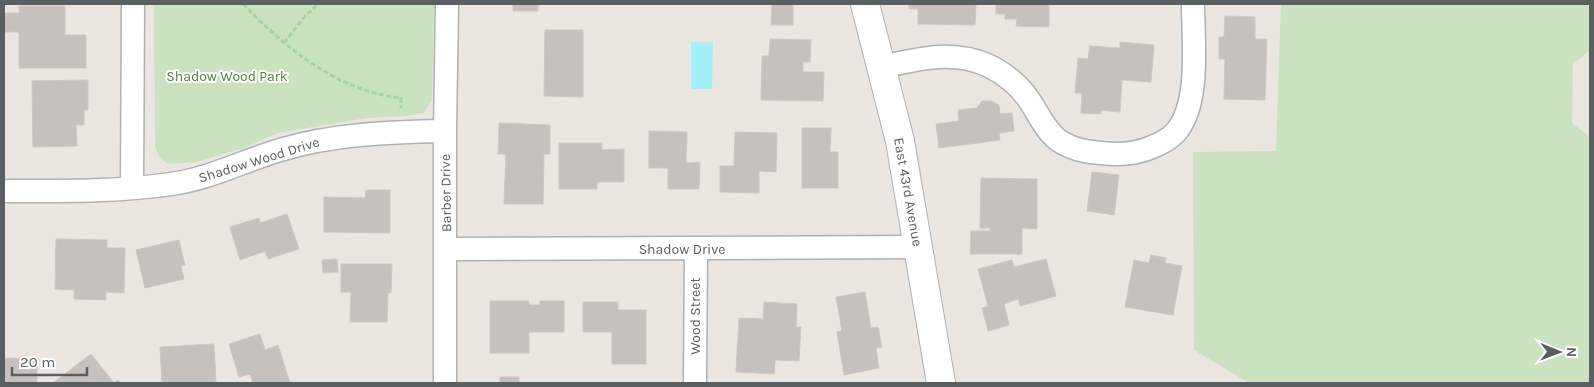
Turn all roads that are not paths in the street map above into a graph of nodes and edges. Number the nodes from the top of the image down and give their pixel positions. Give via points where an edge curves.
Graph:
1 (133, 4) edge
2 (447, 4) edge
3 (865, 4) edge
4 (1193, 4) edge
5 (881, 67) junction
6 (445, 131) junction
7 (132, 188) junction
8 (4, 191) edge
9 (918, 247) junction
10 (446, 249) junction
11 (696, 249) junction
12 (446, 383) edge
13 (695, 383) edge
14 (941, 383) edge

1 - 7 street
2 - 6 street, Barber Drive
3 - 5 street, East 43rd Avenue
4 - 5 street via 1194,77 1191,98 1175,132 1160,144 1143,151 1122,154 1083,152 1065,145 1055,138 1017,86 989,66 974,60 939,56
5 - 9 street, East 43rd Avenue via 900,141
6 - 7 street, Shadow Wood Drive via 334,138 280,150 205,176 172,184
6 - 10 street, Barber Drive
7 - 8 street, Shadow Wood Drive
9 - 11 street, Shadow Drive
9 - 14 street, East 43rd Avenue
10 - 11 street, Shadow Drive
10 - 12 street, Barber Drive
11 - 13 street, Wood Street

